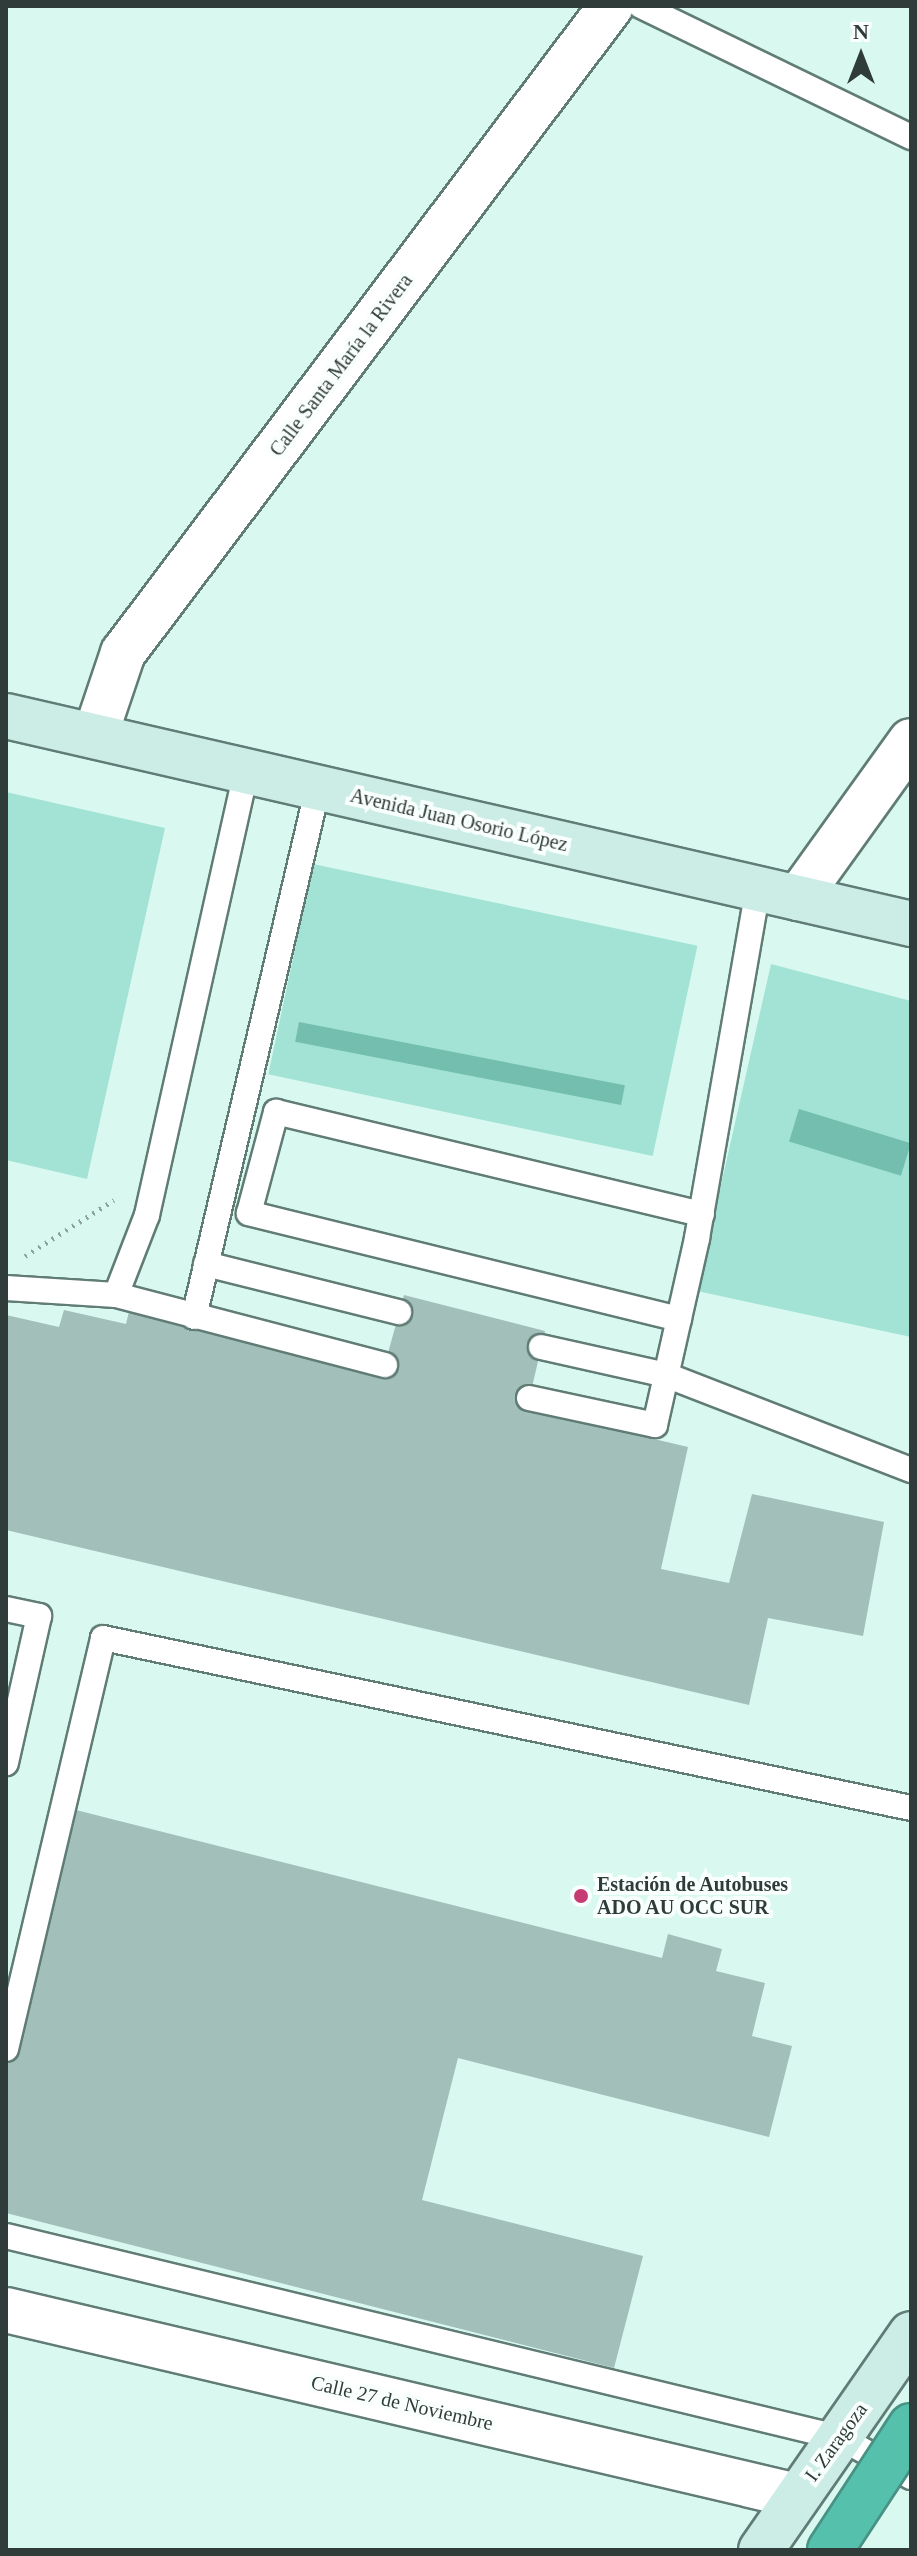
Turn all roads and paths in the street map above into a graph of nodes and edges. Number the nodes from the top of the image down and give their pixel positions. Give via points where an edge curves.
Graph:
1 (611, 6) edge
2 (641, 6) edge
3 (911, 137) edge
4 (6, 716) edge
5 (95, 736) junction
6 (911, 741) edge
7 (246, 771) junction
8 (318, 787) junction
9 (778, 893) junction
10 (911, 924) edge
11 (116, 1189) dead end
12 (219, 1205) junction
13 (249, 1213) junction
14 (702, 1214) junction
15 (20, 1259) dead end
16 (206, 1264) junction
17 (6, 1288) edge
18 (116, 1295) junction
19 (399, 1312) dead end
20 (194, 1317) junction
21 (679, 1319) junction
22 (541, 1347) dead end
23 (385, 1365) dead end
24 (666, 1375) junction
25 (529, 1398) dead end
26 (911, 1470) edge
27 (6, 1609) edge
28 (6, 1763) edge
29 (911, 1808) edge
30 (6, 2049) edge
31 (6, 2236) edge
32 (6, 2310) edge
33 (911, 2334) edge
34 (911, 2426) edge
35 (841, 2438) junction
36 (911, 2477) edge
37 (797, 2496) junction
38 (761, 2550) edge
39 (830, 2550) edge

1 - 5 street, Calle Santa María la Rivera via 123,653
2 - 3 lane
4 - 5 main road, Avenida Juan Osorio López
5 - 7 main road, Avenida Juan Osorio López
6 - 9 street
7 - 8 main road, Avenida Juan Osorio López
7 - 18 lane via 147,1215
8 - 9 main road, Avenida Juan Osorio López
8 - 12 lane
9 - 10 main road, Avenida Juan Osorio López
9 - 14 lane
11 - 15 path via 113,1203
12 - 13 lane
12 - 16 lane
13 - 14 lane via 276,1112
13 - 21 lane
14 - 21 lane
16 - 19 lane
16 - 20 lane
17 - 18 lane
18 - 20 lane
20 - 23 lane
21 - 24 lane
22 - 24 lane
24 - 25 lane via 655,1425
24 - 26 lane
27 - 28 lane via 39,1616
29 - 30 lane via 103,1638
31 - 35 lane
32 - 37 street, Calle 27 de Noviembre
33 - 35 main road, I. Zaragoza
34 - 39 highway, bridge
35 - 36 lane
35 - 37 main road, I. Zaragoza
37 - 38 main road, I. Zaragoza

